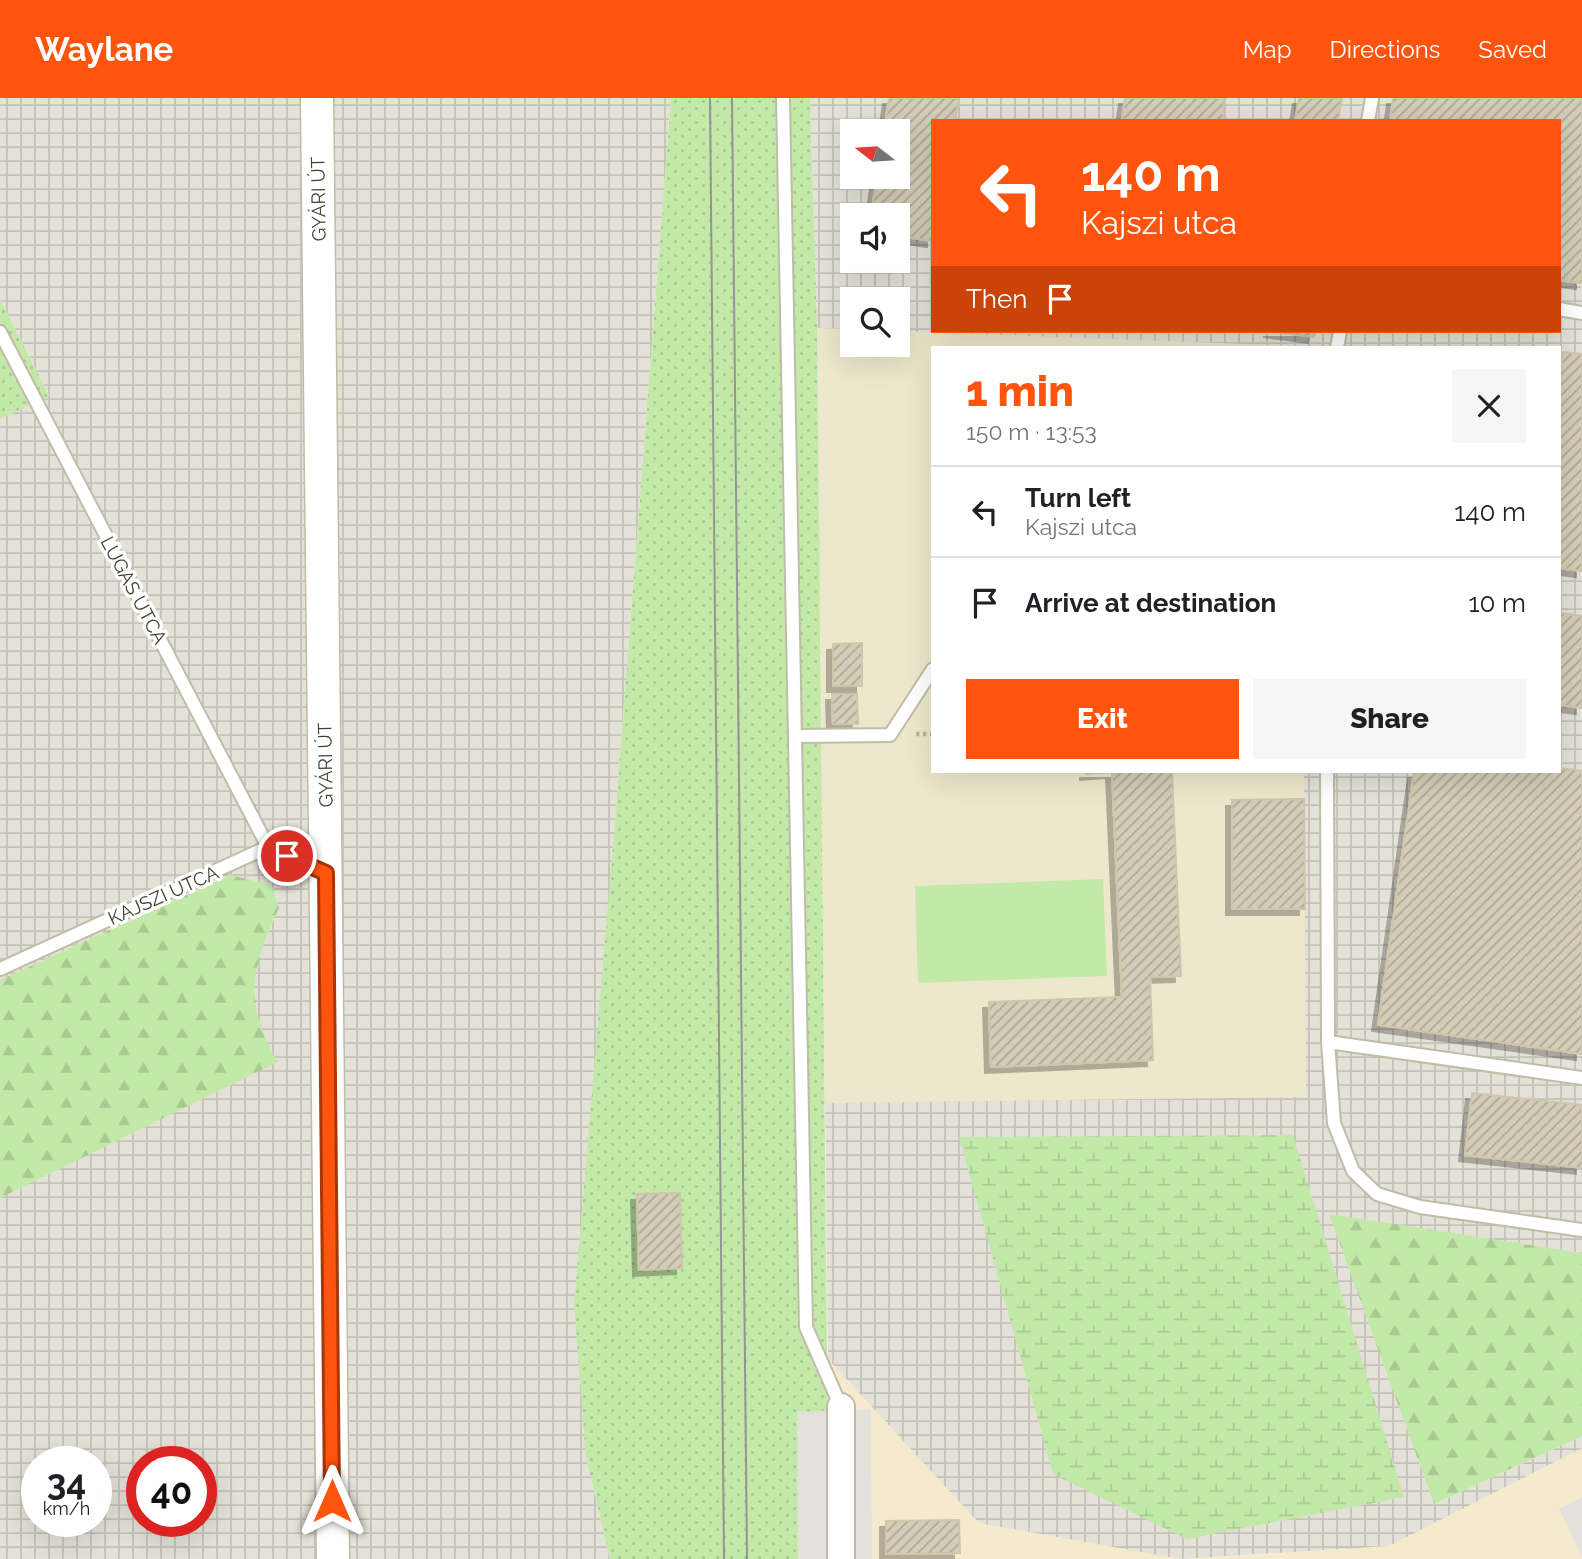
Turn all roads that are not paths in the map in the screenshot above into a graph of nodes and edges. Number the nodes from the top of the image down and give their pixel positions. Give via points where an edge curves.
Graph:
1 (317, 98) edge
2 (783, 98) edge
3 (1372, 98) edge
4 (1368, 119) edge
5 (1561, 309) edge
6 (1582, 313) edge
7 (0, 332) edge
8 (931, 672) edge
9 (795, 736) junction
10 (1327, 773) edge
11 (268, 847) junction
12 (326, 873) junction
13 (0, 969) edge
14 (1328, 1042) junction
15 (1582, 1078) edge
16 (1582, 1230) edge
17 (841, 1407) joint
18 (329, 1558) edge
19 (841, 1559) edge

1 - 12 street, GYÁRI ÚT
2 - 9 lane
3 - 4 lane
5 - 6 lane
7 - 11 lane, LUGAS UTCA
8 - 9 lane via 890,735
9 - 17 lane via 806,1327
10 - 14 lane
11 - 12 lane
11 - 13 lane, KAJSZI UTCA
12 - 18 street, GYÁRI ÚT
14 - 15 lane
14 - 16 lane via 1334,1123 1353,1171 1377,1194 1420,1208
17 - 19 street

